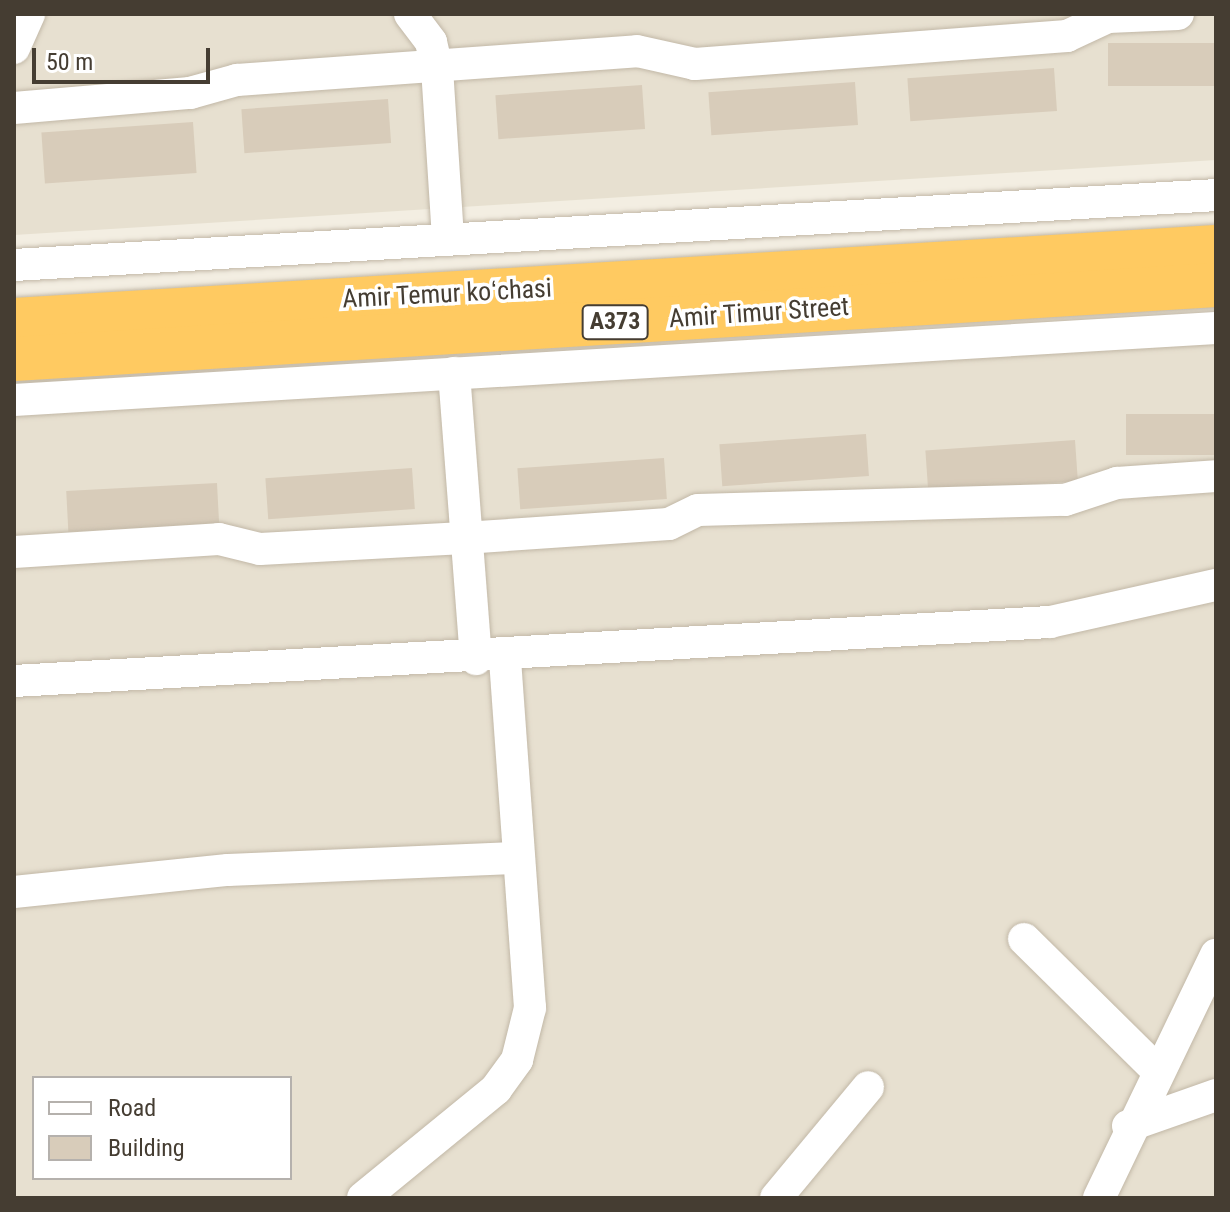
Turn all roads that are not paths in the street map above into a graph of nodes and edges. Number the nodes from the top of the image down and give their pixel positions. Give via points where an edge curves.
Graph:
1 (29, 14) edge
2 (410, 14) edge
3 (1178, 14) edge
4 (14, 48) edge
5 (437, 68) junction
6 (14, 108) edge
7 (1216, 195) edge
8 (448, 237) junction
9 (1216, 247) edge
10 (14, 265) edge
11 (1216, 285) edge
12 (14, 320) edge
13 (1216, 328) edge
14 (14, 359) edge
15 (454, 373) junction
16 (14, 400) edge
17 (1216, 476) edge
18 (464, 538) junction
19 (14, 552) edge
20 (1216, 585) edge
21 (491, 659) junction
22 (14, 681) edge
23 (519, 858) junction
24 (14, 892) edge
25 (1024, 939) dead end
26 (1216, 955) edge
27 (1157, 1070) junction
28 (868, 1087) dead end
29 (1216, 1095) edge
30 (1128, 1126) junction
31 (793, 1193) edge
32 (363, 1198) edge
33 (1099, 1198) edge

1 - 4 street
2 - 5 street via 431,42
3 - 5 street via 1108,17 1067,36 695,64 637,51
5 - 6 street via 237,80 190,93
5 - 8 street
7 - 8 street
8 - 10 street
9 - 12 highway, Amir Temur koʻchasi / A373
11 - 14 highway, Amir Timur Street / A373
13 - 15 street
15 - 16 street
15 - 18 street
17 - 18 street via 1117,483 1065,500 698,510 669,524
18 - 19 street via 260,549 219,539
18 - 21 street
20 - 21 street via 1050,622 784,632
21 - 22 street
21 - 23 street
23 - 24 street via 228,870
23 - 32 street via 530,1008 517,1060 496,1089
25 - 27 street
26 - 27 street
27 - 30 street
28 - 31 street
29 - 30 street
30 - 33 street

